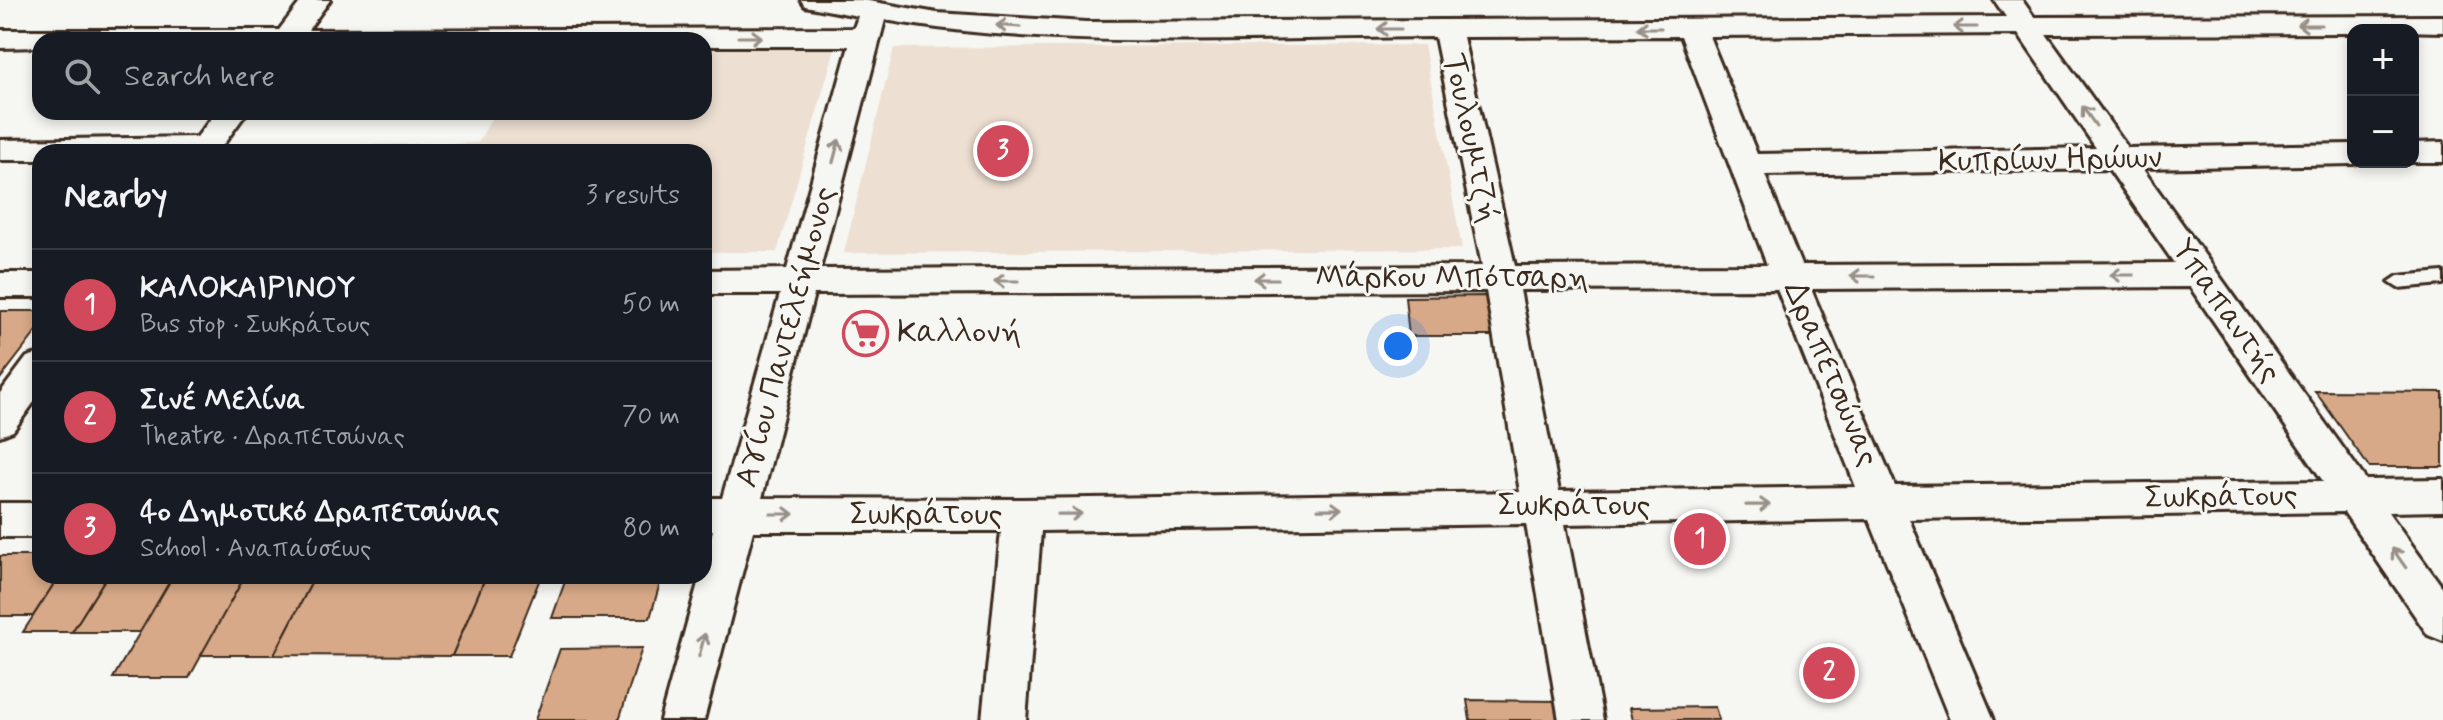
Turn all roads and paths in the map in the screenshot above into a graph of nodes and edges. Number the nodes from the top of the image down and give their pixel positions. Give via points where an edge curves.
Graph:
1 (316, 0) edge
2 (815, 0) edge
3 (1088, 0) edge
4 (1297, 0) edge
5 (2017, 13) edge
6 (872, 16) edge
7 (2443, 24) edge
8 (1692, 28) junction
9 (1447, 29) junction
10 (1086, 30) junction
11 (1300, 30) junction
12 (292, 32) edge
13 (447, 32) edge
14 (0, 39) edge
15 (32, 39) edge
16 (226, 120) edge
17 (208, 144) edge
18 (0, 150) edge
19 (32, 150) edge
20 (2443, 152) edge
21 (2419, 153) edge
22 (2347, 154) edge
23 (2119, 160) junction
24 (1746, 165) junction
25 (2200, 275) junction
26 (1789, 277) junction
27 (1501, 278) junction
28 (2443, 278) edge
29 (712, 282) edge
30 (802, 282) junction
31 (2398, 282) dead end
32 (0, 285) edge
33 (32, 285) edge
34 (32, 378) edge
35 (0, 421) edge
36 (2355, 495) junction
37 (2443, 495) edge
38 (1885, 503) junction
39 (1542, 506) junction
40 (721, 514) edge
41 (1022, 515) junction
42 (0, 520) edge
43 (32, 520) edge
44 (712, 562) edge
45 (708, 584) edge
46 (2443, 622) edge
47 (682, 720) edge
48 (1004, 720) edge
49 (1581, 720) edge
50 (1972, 720) edge

1 - 12 street
2 - 6 street
3 - 10 street
4 - 11 street
7 -> 5 street
5 -> 8 street
23 -> 5 street, Υπαπαντής
10 -> 6 street
13 -> 6 street
30 -> 6 street, Αγίου Παντελεήμονος
8 -> 9 street
8 - 24 street, Δραπετσώνας
9 -> 11 street
9 - 27 street, Τουλουμτζή
10 - 11 street
14 - 15 street
16 - 17 street
18 - 19 street
20 - 21 street
22 - 23 street, Κυπρίων Ηρώων
23 - 24 street, Κυπρίων Ηρώων
23 - 25 street, Υπαπαντής
24 - 26 street, Δραπετσώνας
25 -> 26 street, Μάρκου Μπότσαρη
25 - 36 street, Υπαπαντής
26 - 27 street, Μάρκου Μπότσαρη
26 - 38 street, Δραπετσώνας
27 -> 30 street, Μάρκου Μπότσαρη
27 - 39 street, Τουλουμτζή
28 - 31 lane
29 - 30 street, Μάρκου Μπότσαρη
30 - 40 street, Αγίου Παντελεήμονος
32 - 33 street
34 - 35 street
36 - 37 street, Σωκράτους
36 - 38 street, Σωκράτους
46 -> 36 street, Υπαπαντής
39 -> 38 street, Σωκράτους
38 - 50 street, Δραπετσώνας
41 -> 39 street, Σωκράτους
39 - 49 street, Τουλουμτζή
40 -> 41 street, Σωκράτους
44 -> 40 street, Αγίου Παντελεήμονος
41 - 48 street
42 - 43 street
47 -> 45 street, Αγίου Παντελεήμονος

